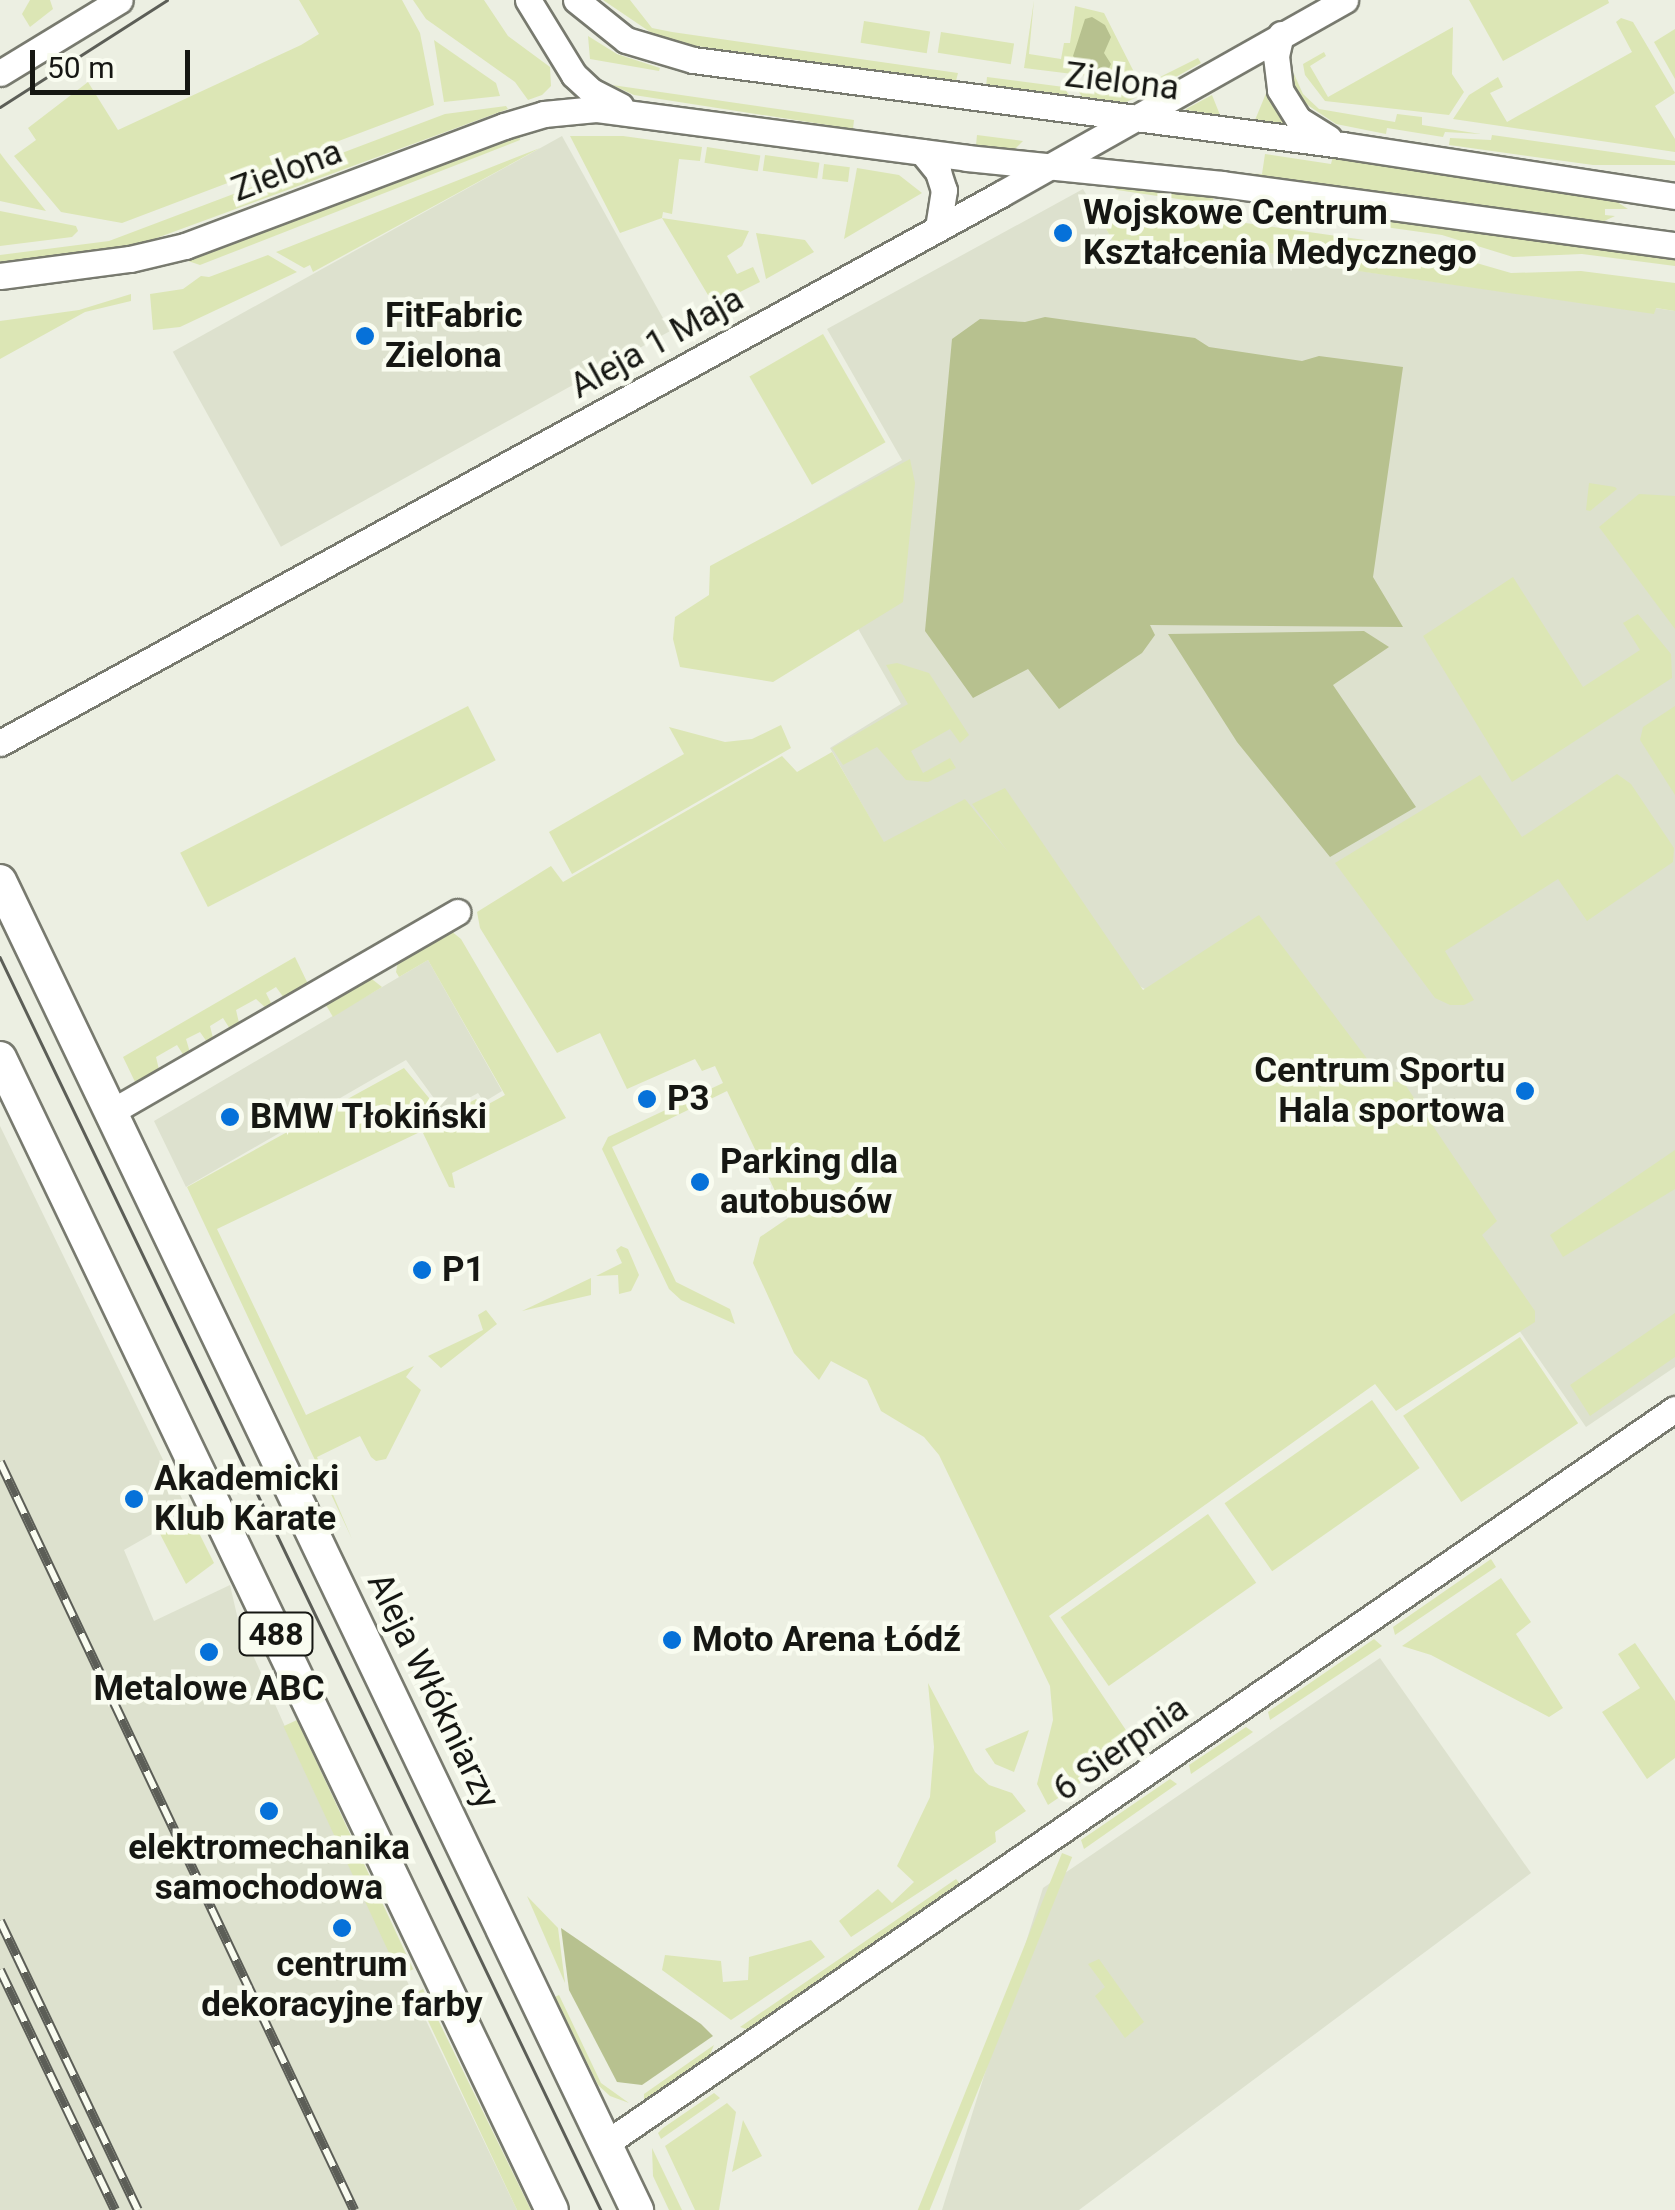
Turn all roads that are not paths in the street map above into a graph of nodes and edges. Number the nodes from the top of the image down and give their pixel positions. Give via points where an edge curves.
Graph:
1 (120, 0) edge
2 (528, 0) edge
3 (576, 0) edge
4 (1345, 0) edge
5 (1281, 34) junction
6 (0, 73) edge
7 (652, 114) junction
8 (1132, 119) junction
9 (1342, 145) junction
10 (922, 152) junction
11 (1052, 166) junction
12 (1673, 194) edge
13 (938, 227) junction
14 (1675, 245) edge
15 (0, 276) edge
16 (0, 743) edge
17 (0, 882) edge
18 (457, 912) dead end
19 (0, 1058) edge
20 (111, 1112) junction
21 (1675, 1409) edge
22 (605, 2144) junction
23 (552, 2210) edge
24 (637, 2210) edge

1 - 6 street
2 - 7 street, Zielona via 583,84 613,104
3 - 8 street, Zielona via 607,29 668,55
4 - 5 street, Aleja 1 Maja
5 - 8 street, Aleja 1 Maja
5 - 9 street via 1277,75 1287,105 1314,131
7 - 10 street, Zielona
7 - 15 street, Zielona via 544,114 185,246
8 - 9 street, Zielona
8 - 11 street, Aleja 1 Maja
9 - 12 street, Zielona
10 - 11 street, Zielona
10 - 13 street via 944,190
11 - 13 street, Aleja 1 Maja
11 - 14 street, Zielona
13 - 16 street, Aleja 1 Maja
17 - 20 main road, Aleja Włókniarzy / 488
18 - 20 street
19 - 23 main road, 488
20 - 22 main road, Aleja Włókniarzy / 488
21 - 22 street, 6 Sierpnia
22 - 24 main road, Aleja Włókniarzy / 488

